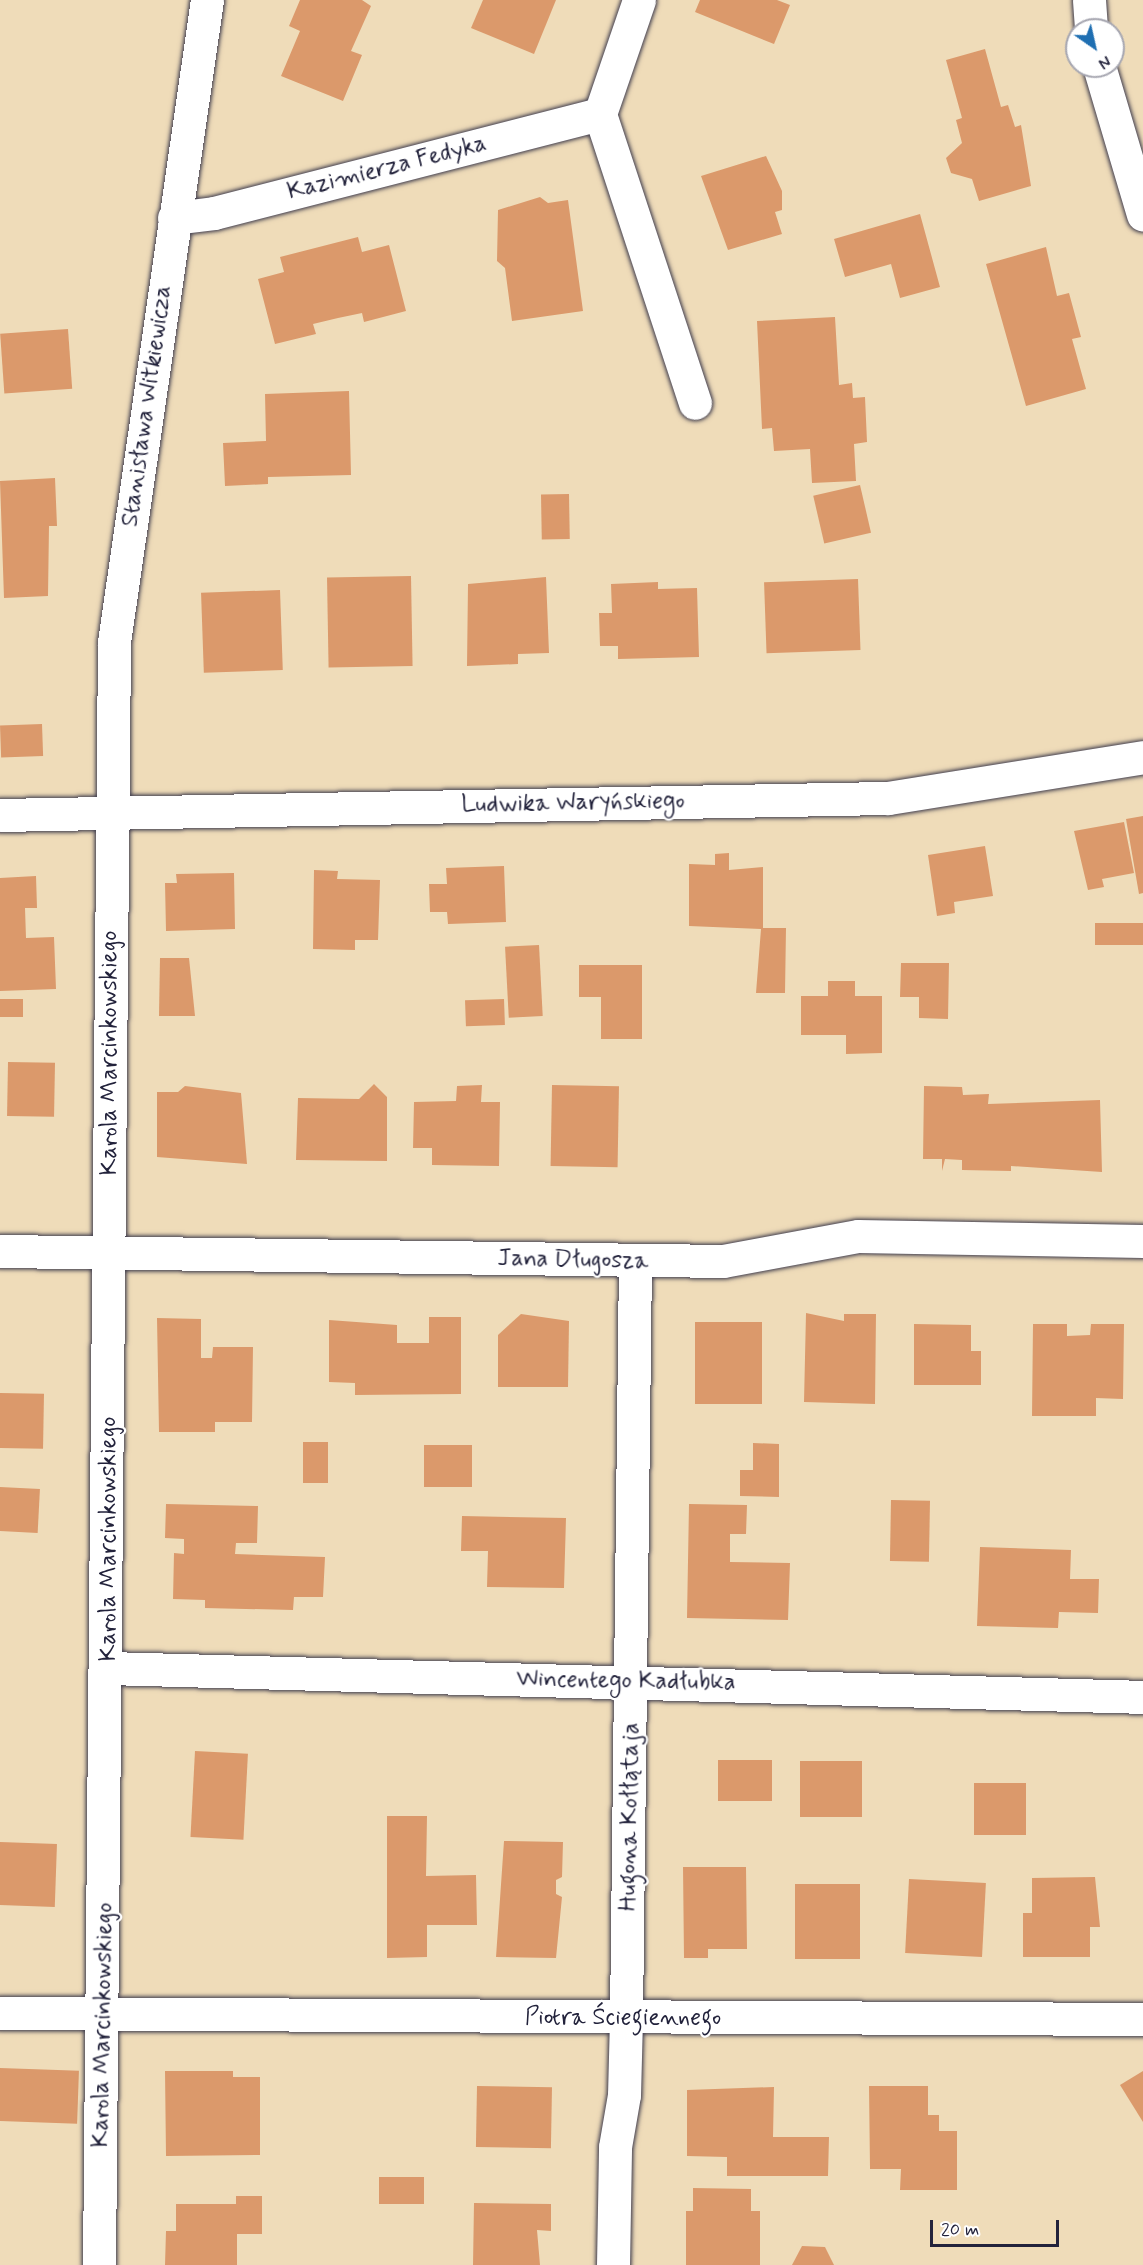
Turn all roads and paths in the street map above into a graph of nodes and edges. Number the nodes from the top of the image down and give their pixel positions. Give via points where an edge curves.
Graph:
1 (207, 0) edge
2 (639, 0) edge
3 (1089, 0) edge
4 (1090, 18) edge
5 (1103, 78) edge
6 (600, 114) junction
7 (1143, 215) edge
8 (174, 218) junction
9 (695, 403) dead end
10 (1143, 757) edge
11 (112, 813) junction
12 (0, 816) edge
13 (1143, 1240) edge
14 (0, 1251) edge
15 (109, 1253) junction
16 (635, 1261) junction
17 (108, 1668) junction
18 (632, 1682) junction
19 (1143, 1697) edge
20 (0, 2013) edge
21 (103, 2015) junction
22 (626, 2018) junction
23 (1143, 2019) edge
24 (99, 2265) edge
25 (613, 2265) edge

1 - 8 street, Stanisława Witkiewicza
2 - 6 street
3 - 4 street
5 - 7 street
6 - 8 street, Kazimierza Fedyka via 214,213
6 - 9 street
8 - 11 street, Stanisława Witkiewicza via 114,642
10 - 11 street, Ludwika Waryńskiego via 888,798
11 - 12 street, Ludwika Waryńskiego
11 - 15 street, Karola Marcinkowskiego
13 - 16 street, Jana Długosza via 858,1236 723,1261
14 - 15 street, Jana Długosza
15 - 16 street, Jana Długosza
15 - 17 street, Karola Marcinkowskiego
16 - 18 street, Hugona Kołłątaja
17 - 18 street, Wincentego Kadłubka
17 - 21 street, Karola Marcinkowskiego
18 - 19 street, Wincentego Kadłubka
18 - 22 street, Hugona Kołłątaja
20 - 21 street, Piotra Ściegiennego
21 - 22 street, Piotra Ściegiennego
21 - 24 street, Karola Marcinkowskiego
22 - 23 street, Piotra Ściegiennego
22 - 25 street, Hugona Kołłątaja via 624,2095 615,2147

